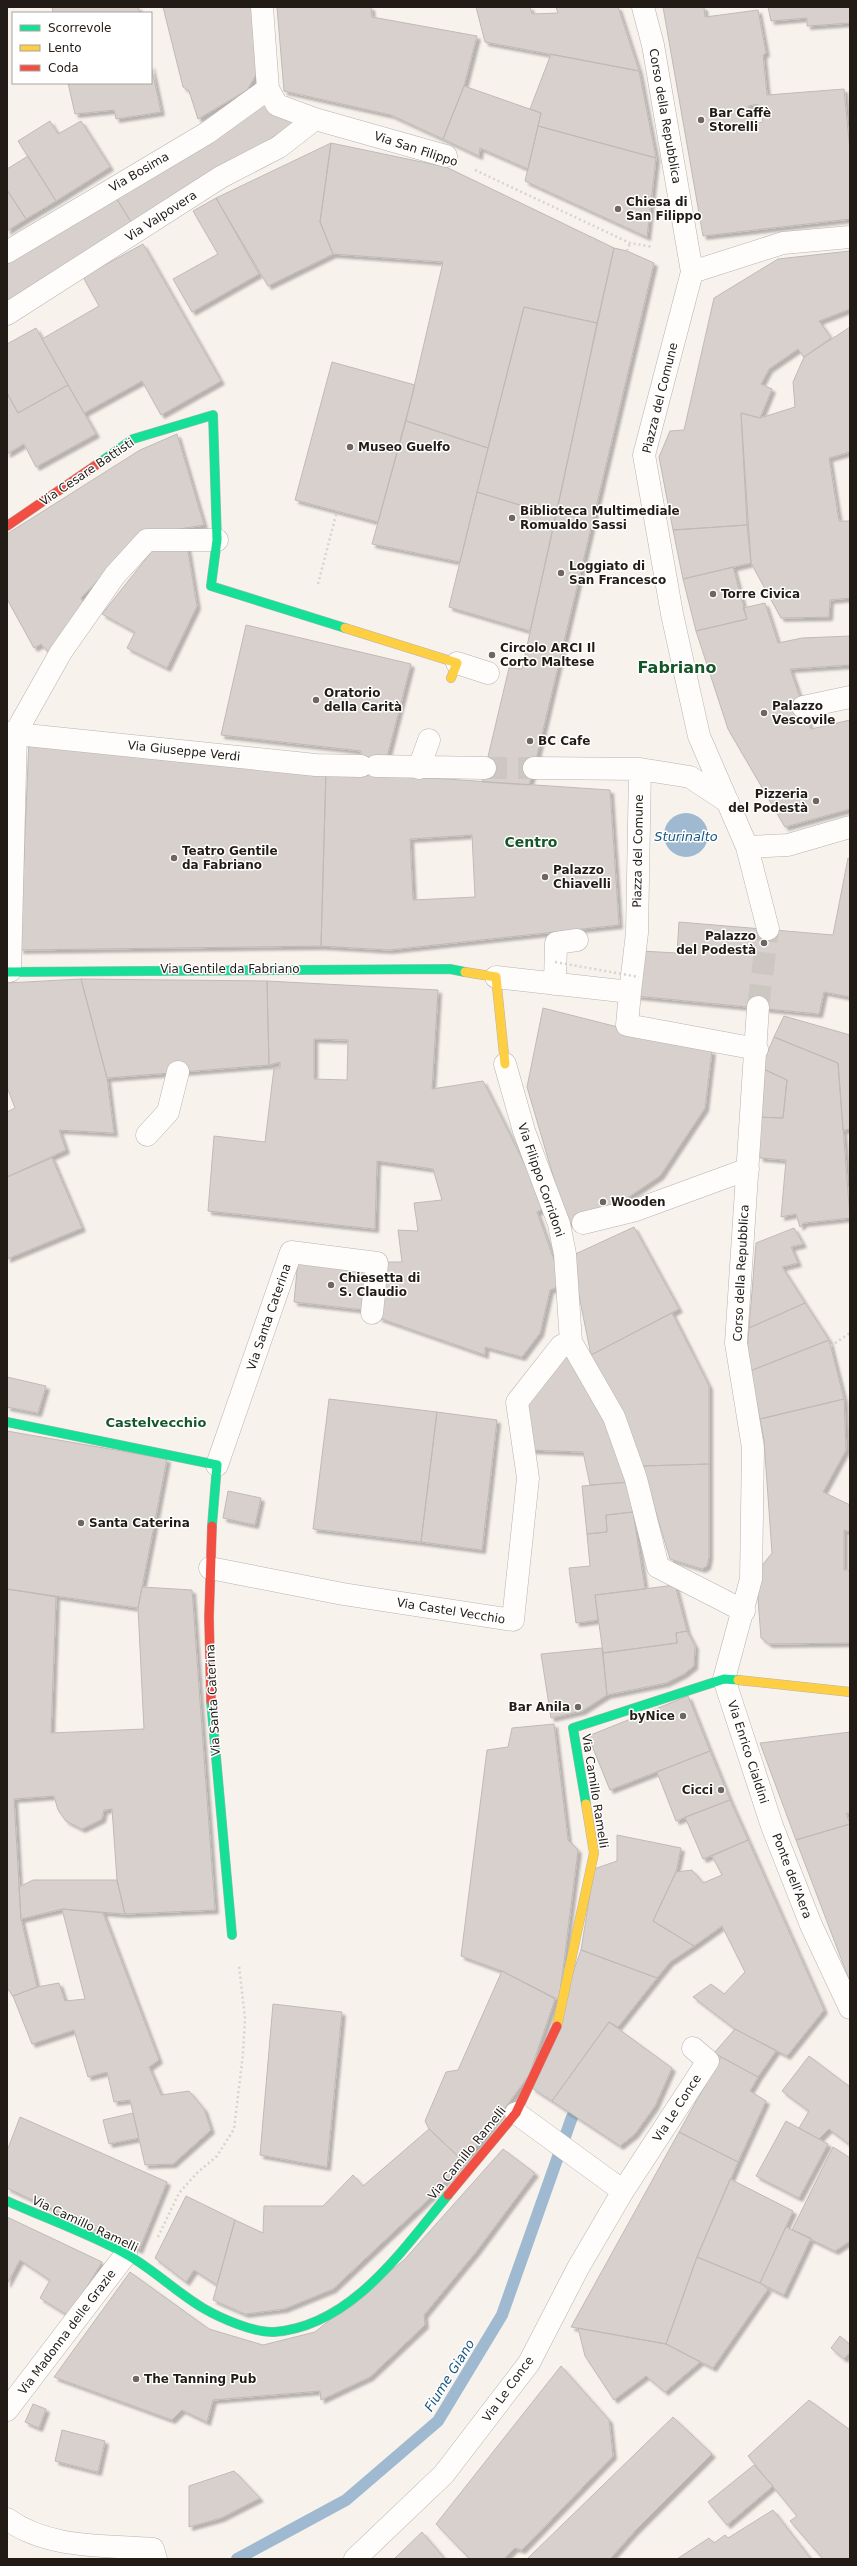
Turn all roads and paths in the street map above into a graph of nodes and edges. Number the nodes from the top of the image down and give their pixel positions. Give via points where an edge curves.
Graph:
1 (262, 7) edge
2 (643, 7) edge
3 (268, 89) junction
4 (315, 119) junction
5 (446, 156) joint
6 (850, 237) edge
7 (630, 243) junction
8 (628, 251) dead end
9 (7, 252) edge
10 (691, 262) junction
11 (7, 314) edge
12 (337, 511) dead end
13 (7, 526) edge
14 (217, 540) junction
15 (309, 616) junction
16 (454, 671) joint
17 (488, 673) dead end
18 (850, 697) edge
19 (803, 707) dead end
20 (11, 733) edge
21 (429, 740) dead end
22 (419, 768) junction
23 (485, 768) tunnel mouth
24 (534, 768) tunnel mouth
25 (640, 769) junction
26 (728, 802) junction
27 (850, 827) edge
28 (748, 847) junction
29 (768, 929) tunnel mouth
30 (577, 940) dead end
31 (555, 962) junction
32 (8, 971) edge
33 (496, 977) junction
34 (555, 984) junction
35 (634, 985) junction
36 (758, 1007) tunnel mouth
37 (756, 1049) junction
38 (505, 1064) joint
39 (178, 1072) dead end
40 (147, 1135) dead end
41 (748, 1169) junction
42 (583, 1223) dead end
43 (372, 1313) dead end
44 (850, 1333) edge
45 (571, 1342) junction
46 (831, 1346) dead end
47 (7, 1422) edge
48 (217, 1465) junction
49 (210, 1568) junction
50 (744, 1611) junction
51 (724, 1679) junction
52 (850, 1692) edge
53 (772, 1826) joint
54 (232, 1935) joint
55 (850, 2008) edge
56 (693, 2048) dead end
57 (516, 2113) junction
58 (623, 2191) junction
59 (7, 2202) edge
60 (135, 2260) junction
61 (7, 2410) edge
62 (7, 2519) edge
63 (155, 2554) edge
64 (355, 2559) edge

1 - 3 street, Via San Filippo
2 - 10 street, Corso della Repubblica via 653,45
3 - 4 street, Via San Filippo via 277,105
3 - 9 street, Via Bosima via 207,133
4 - 5 street, Via San Filippo
4 - 11 street, Via Valpovera via 279,147 221,177
5 - 7 path, Via San Filippo
6 - 10 street via 783,243
7 - 8 path
7 - 10 path, Via San Filippo
10 - 26 street, Piazza del Comune via 644,455 672,614 699,736
12 - 15 path
13 - 14 street, Via Cesare Battisti via 133,439 212,415
14 - 15 street, Via Cesare Battisti via 211,586
14 - 20 street via 147,540 115,575 61,652
15 - 16 street, Via Cesare Battisti via 416,650
16 - 17 street
18 - 19 street
20 - 22 street, Via Giuseppe Verdi via 316,765
20 - 32 street, Via Gentile da Fabriano
21 - 22 street
22 - 23 street, Via Giuseppe Verdi
24 - 25 street
25 - 26 street via 690,777
25 - 35 street, Piazza del Comune via 629,934
26 - 28 street, Piazza del Comune
27 - 28 street via 788,845
28 - 29 street, Piazza del Comune
30 - 31 street via 556,943
31 - 34 street
31 - 35 path, bridge
32 - 33 street, Via Gentile da Fabriano via 168,975 450,969
33 - 34 street
33 - 38 street
34 - 35 street
35 - 37 street, Piazza del Comune via 627,1025
36 - 37 street, Corso della Repubblica
37 - 41 street, Corso della Repubblica
38 - 45 street, Via Filippo Corridoni via 524,1131 559,1224 565,1254
39 - 40 street via 168,1112
41 - 42 street via 636,1210
41 - 50 street, Corso della Repubblica via 736,1343 744,1361 753,1448 751,1579
43 - 48 street, Via Santa Caterina via 377,1262 291,1252
44 - 46 path
45 - 49 street, Via Castel Vecchio via 561,1346 517,1402 528,1478 513,1620 343,1594
45 - 50 street, Via Filippo Corridoni via 614,1417 636,1479 658,1567
47 - 48 street
48 - 49 street, Via Santa Caterina
49 - 54 street, Via Santa Caterina via 212,1726
50 - 51 street, Corso della Repubblica
51 - 52 street
51 - 53 street, Via Enrico Cialdini
51 - 57 street, Via Camillo Ramelli via 573,1728 594,1853 557,2025
53 - 55 street, Ponte dell'Aera via 811,1925
54 - 60 path via 245,2018 244,2054 234,2129 217,2156 179,2193
56 - 58 street, Via Le Conce via 708,2061
57 - 58 street
57 - 60 street, Via Camillo Ramelli via 394,2261 347,2305 302,2326 273,2332 242,2326 204,2308
58 - 64 street, Via Le Conce via 578,2268 529,2363 444,2474
59 - 60 street, Via Camillo Ramelli
60 - 61 street, Via Madonna delle Grazie
62 - 63 street via 20,2528 44,2538

